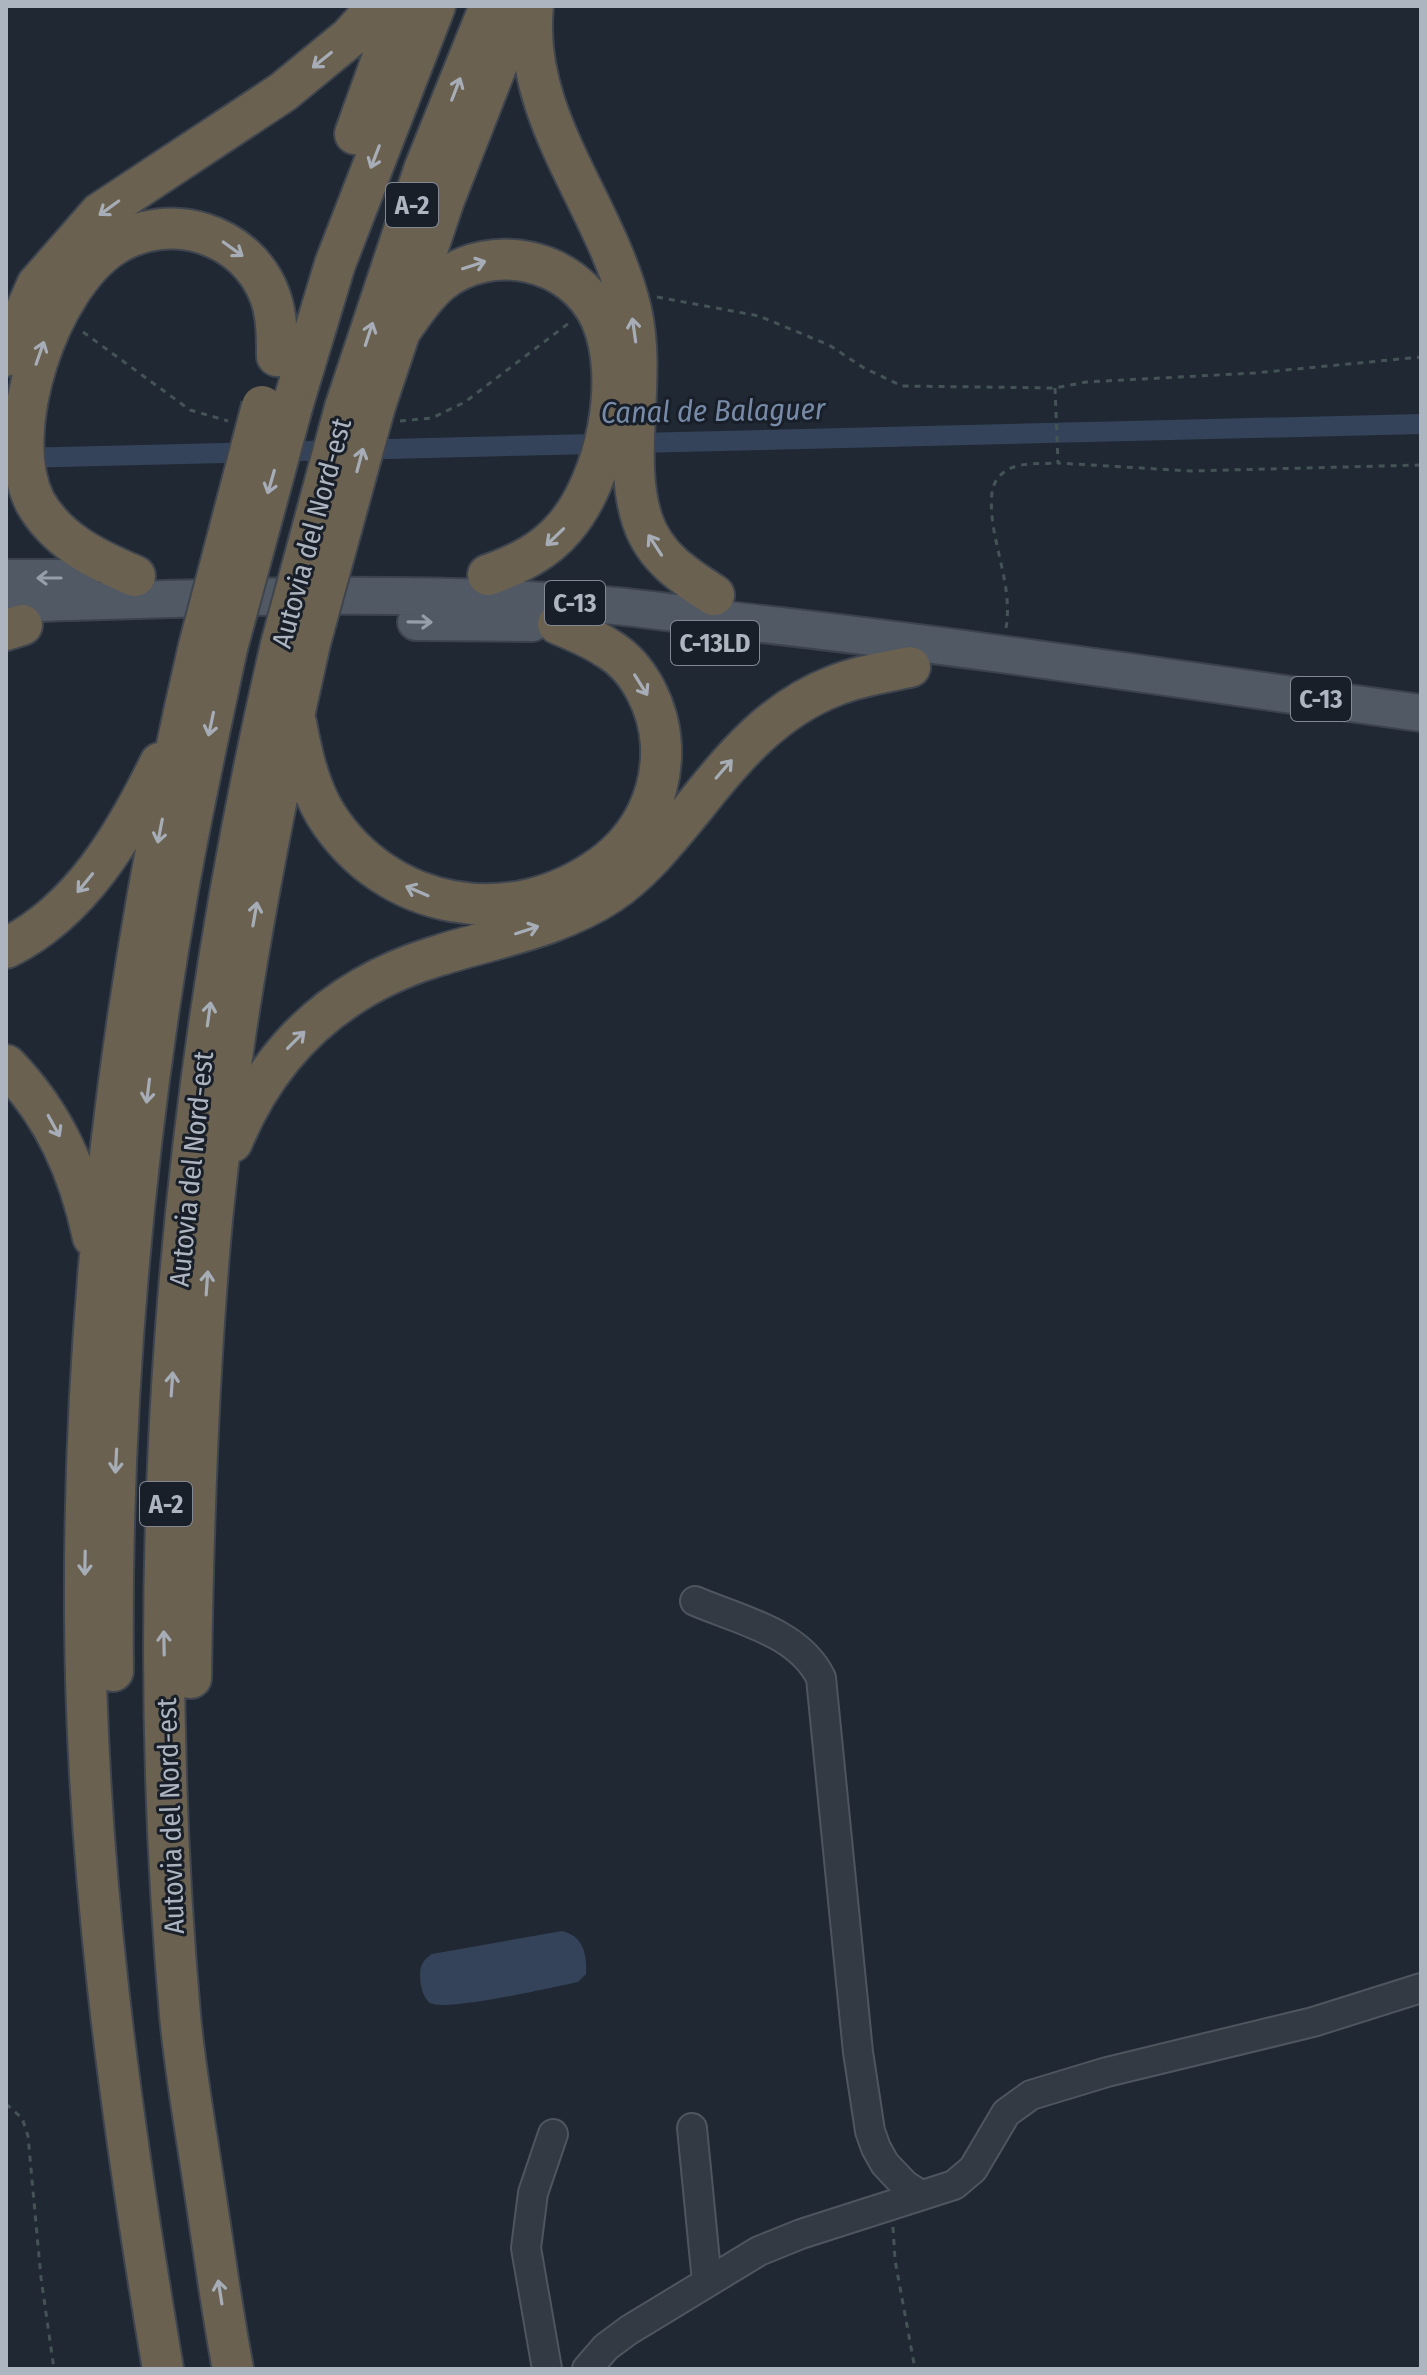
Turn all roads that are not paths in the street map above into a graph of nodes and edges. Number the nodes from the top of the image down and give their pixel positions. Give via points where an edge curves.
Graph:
1 (378, 6) edge
2 (401, 6) edge
3 (435, 6) edge
4 (490, 6) edge
5 (520, 6) edge
6 (533, 6) edge
7 (398, 334) junction
8 (6, 356) edge
9 (277, 356) junction
10 (277, 406) junction
11 (360, 407) junction
12 (623, 410) junction
13 (488, 575) junction
14 (135, 576) junction
15 (6, 578) edge
16 (714, 595) junction
17 (10, 621) edge
18 (558, 624) junction
19 (295, 644) junction
20 (213, 647) junction
21 (910, 667) junction
22 (1221, 685) junction
23 (294, 712) junction
24 (1421, 713) edge
25 (181, 720) junction
26 (1421, 736) edge
27 (6, 948) edge
28 (6, 1065) edge
29 (217, 1180) junction
30 (99, 1274) junction
31 (695, 1601) dead end
32 (1421, 1988) edge
33 (692, 2128) dead end
34 (553, 2134) dead end
35 (198, 2147) junction
36 (908, 2199) junction
37 (707, 2282) junction
38 (163, 2369) edge
39 (177, 2369) edge
40 (233, 2369) edge
41 (547, 2369) edge
42 (587, 2369) edge

1 -> 8 highway via 350,37 283,92 100,213 37,285
2 - 9 highway
3 -> 10 highway, Autovia del Nord-est / A-2
11 -> 4 highway, Autovia del Nord-est / A-2 via 424,170
5 - 7 highway
12 -> 6 highway via 637,352 629,301 608,241 546,108 534,52
7 - 11 highway
7 -> 12 highway via 431,291 460,269 503,259 545,266 579,289 600,317
9 - 10 highway
14 -> 9 highway via 73,544 50,523 30,491 23,429 35,369 62,303 106,250 143,232 187,229 214,237 253,266 269,293
10 -> 20 highway, Autovia del Nord-est / A-2, bridge
19 -> 11 highway, bridge
12 -> 13 highway via 573,517 520,563
16 -> 12 highway via 679,572 653,543 639,510
13 - 14 main road
13 - 16 main road
14 -> 15 main road
16 - 22 main road via 1091,652
17 -> 18 main road, C-13LD
17 - 22 main road, C-13 via 165,599 482,597 581,603 863,636
18 - 21 main road, C-13LD
18 -> 23 highway via 610,649 637,678 657,717 661,766 649,810 628,843 594,872 551,894 513,904 459,903 426,895 376,869 349,844 319,803
19 - 23 highway
35 -> 19 highway, Autovia del Nord-est / A-2 via 181,2020 169,1852 163,1607 167,1459 198,1089 234,861
20 - 25 highway
20 -> 39 highway, Autovia del Nord-est / A-2 via 142,1133 121,1381 113,1562 115,1792 126,1968 153,2218
21 - 26 main road, C-13LD
29 -> 21 highway via 245,1112 274,1065 340,1002 411,965 552,922 593,904 651,858 729,764 778,717 837,684
22 - 24 main road, C-13
29 -> 23 highway via 247,957
25 -> 27 highway via 138,807 98,867 55,915
25 -> 30 highway via 128,1020
28 -> 30 highway via 49,1118 72,1162
35 -> 29 highway via 205,2121 190,1809 193,1563
30 -> 38 highway via 85,1532 89,1746 113,2039
31 - 36 street via 790,1643 807,1656 821,1678 868,2120 876,2148 905,2185
32 - 36 street via 1031,2095 1006,2113 967,2175 944,2189
33 - 37 street
34 - 41 street via 533,2193 526,2248
40 -> 35 highway, Autovia del Nord-est / A-2
36 - 37 street via 781,2241
37 - 42 street via 629,2330

